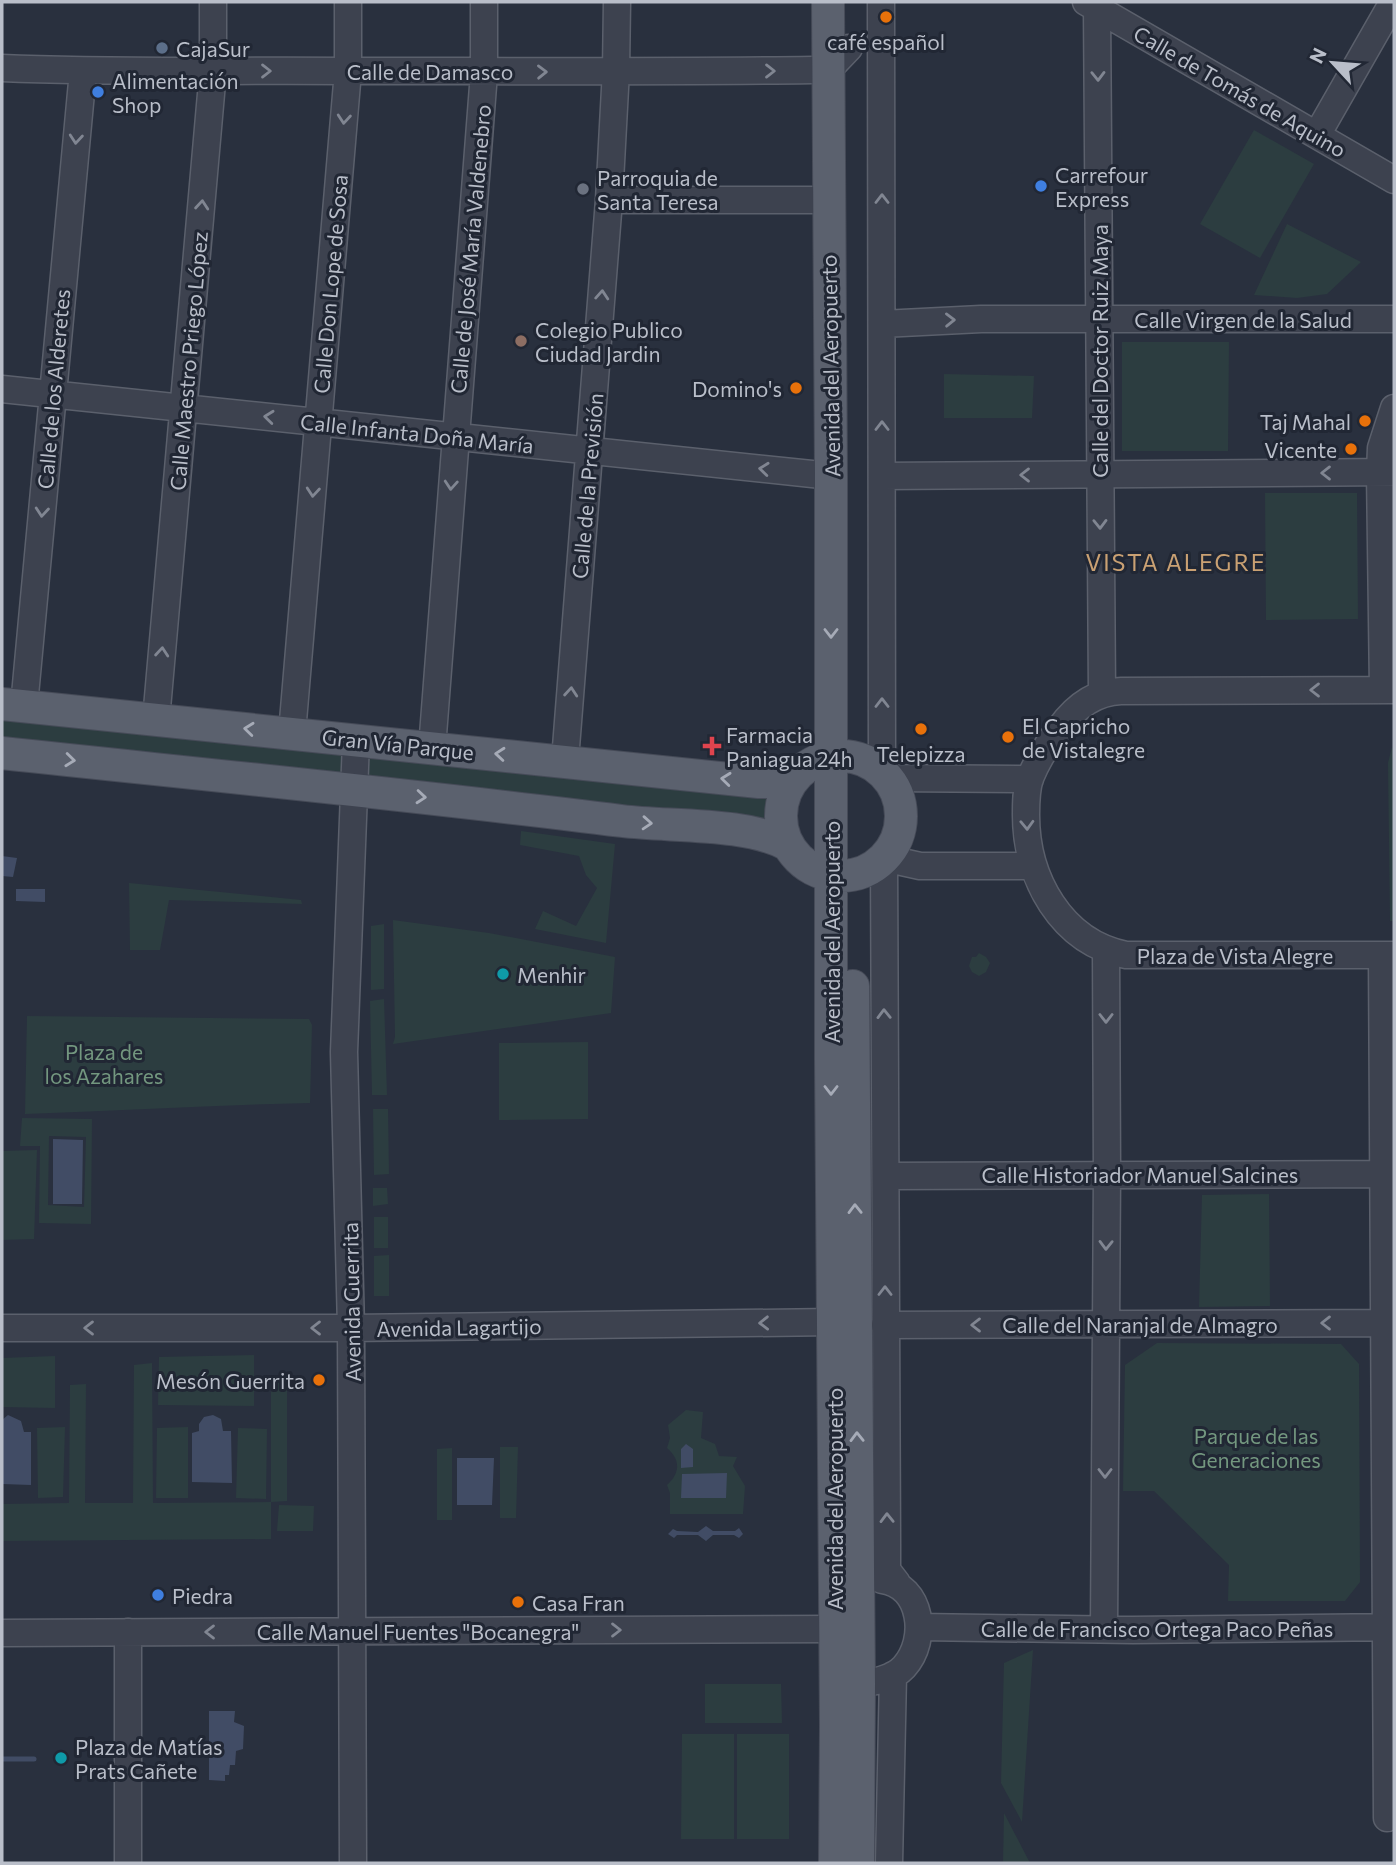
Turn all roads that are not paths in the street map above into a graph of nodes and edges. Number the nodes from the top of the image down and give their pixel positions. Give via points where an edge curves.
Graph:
1 (213, 2) edge
2 (348, 2) edge
3 (484, 2) edge
4 (617, 2) edge
5 (828, 2) edge
6 (850, 2) edge
7 (881, 2) edge
8 (1393, 2) edge
9 (1092, 5) edge
10 (838, 59) junction
11 (2, 68) edge
12 (616, 70) junction
13 (83, 71) junction
14 (213, 71) junction
15 (348, 71) junction
16 (484, 73) junction
17 (1317, 135) junction
18 (1394, 180) edge
19 (609, 200) junction
20 (828, 200) junction
21 (1098, 319) junction
22 (1394, 319) edge
23 (882, 324) junction
24 (2, 388) edge
25 (53, 394) junction
26 (184, 408) junction
27 (1394, 408) edge
28 (319, 422) junction
29 (455, 437) junction
30 (591, 451) junction
31 (1387, 472) edge
32 (1099, 475) junction
33 (882, 476) junction
34 (831, 477) junction
35 (1101, 693) junction
36 (1390, 693) edge
37 (13, 705) edge
38 (156, 720) junction
39 (292, 733) junction
40 (356, 741) junction
41 (432, 748) junction
42 (2, 753) edge
43 (842, 756) junction
44 (565, 760) junction
45 (886, 775) junction
46 (794, 779) junction
47 (1030, 779) junction
48 (353, 792) junction
49 (788, 845) junction
50 (884, 858) junction
51 (1032, 866) junction
52 (842, 875) junction
53 (1106, 950) junction
54 (1388, 955) edge
55 (1107, 1174) junction
56 (1389, 1174) edge
57 (886, 1176) junction
58 (832, 1322) junction
59 (1389, 1323) edge
60 (1105, 1324) junction
61 (885, 1325) junction
62 (2, 1328) edge
63 (351, 1328) junction
64 (846, 1579) junction
65 (897, 1583) junction
66 (919, 1627) junction
67 (1390, 1627) edge
68 (835, 1629) junction
69 (1104, 1629) junction
70 (352, 1631) junction
71 (128, 1632) junction
72 (2, 1633) edge
73 (893, 1675) junction
74 (859, 1684) junction
75 (1387, 1818) dead end
76 (128, 1863) edge
77 (353, 1863) edge
78 (835, 1863) edge
79 (858, 1863) edge
80 (889, 1863) edge

1 - 14 street, Calle Maestro Priego López
2 - 15 street, Calle Don Lope de Sosa
3 - 16 street, Calle de José María Valdenebro
4 - 12 street, Calle de la Previsión
5 - 10 main road, Avenida del Aeropuerto
6 - 10 main road, Avenida del Aeropuerto
23 -> 7 street
8 - 17 street
9 - 17 street, Calle de Tomás de Aquino
9 -> 21 street, Calle del Doctor Ruiz Maya
12 -> 10 street, Calle de Damasco
10 - 20 main road, Avenida del Aeropuerto
10 - 43 main road, Avenida del Aeropuerto
11 - 13 street, Calle de Damasco
16 -> 12 street, Calle de Damasco
12 - 19 street, Calle de la Previsión
13 - 14 street, Calle de Damasco
13 -> 25 street, Calle de los Alderetes
14 -> 15 street, Calle de Damasco
26 -> 14 street, Calle Maestro Priego López
15 - 16 street, Calle de Damasco
15 -> 28 street, Calle Don Lope de Sosa
16 - 29 street, Calle de José María Valdenebro
17 - 18 street, Calle de Tomás de Aquino
19 - 20 street
30 -> 19 street, Calle de la Previsión
20 - 34 main road, Avenida del Aeropuerto
21 - 22 street, Calle Virgen de la Salud
23 -> 21 street, Calle Virgen de la Salud
21 - 32 street, Calle del Doctor Ruiz Maya
33 -> 23 street
24 - 25 street, Calle Infanta Doña María
25 - 26 street, Calle Infanta Doña María
25 -> 37 street, Calle de los Alderetes
28 -> 26 street, Calle Infanta Doña María
38 -> 26 street, Calle Maestro Priego López
27 - 31 street via 1381,448
28 - 29 street, Calle Infanta Doña María
28 -> 39 street, Calle Don Lope de Sosa
29 - 30 street, Calle Infanta Doña María
29 -> 41 street, Calle de José María Valdenebro
34 -> 30 street, Calle Infanta Doña María
44 -> 30 street, Calle de la Previsión
31 -> 32 street
31 - 36 street
32 -> 33 street
32 -> 35 street, Calle del Doctor Ruiz Maya
45 -> 33 street
34 -> 43 main road, Avenida del Aeropuerto
36 -> 35 street
35 - 47 street, Plaza de Vista Alegre via 1064,722
37 - 38 main road, Gran Vía Parque
39 -> 38 main road, Gran Vía Parque
39 - 40 main road, Gran Vía Parque
40 - 41 main road, Gran Vía Parque
40 - 48 street, Avenida Guerrita
44 -> 41 main road, Gran Vía Parque
42 -> 48 main road
43 - 45 main road via 865,760
43 - 46 main road via 808,765
43 - 52 main road, Avenida del Aeropuerto
46 -> 44 main road, Gran Vía Parque via 766,783
45 - 47 street
45 - 50 main road via 901,805 901,825
46 - 49 main road via 782,807
47 -> 51 street, Plaza de Vista Alegre via 1026,831
48 -> 49 main road via 761,834
48 - 63 street, Avenida Guerrita via 344,1052
49 - 52 main road via 809,867
50 - 51 street via 920,866
50 - 52 main road via 874,866
57 -> 50 street
51 - 53 street, Plaza de Vista Alegre via 1065,922
52 -> 58 main road, Avenida del Aeropuerto
64 -> 52 main road, Avenida del Aeropuerto
53 - 54 street, Plaza de Vista Alegre via 1126,955
53 -> 55 street
54 - 56 street
55 - 56 street, Calle Historiador Manuel Salcines
55 - 57 street, Calle Historiador Manuel Salcines
55 -> 60 street
56 - 59 street
61 -> 57 street
58 -> 63 street, Avenida Lagartijo
58 - 64 main road, Avenida del Aeropuerto
59 -> 60 street, Calle del Naranjal de Almagro
59 - 67 street
60 -> 61 street, Calle del Naranjal de Almagro
60 -> 69 street
65 -> 61 street via 887,1570
63 -> 62 street, Avenida Lagartijo
63 - 70 street, Avenida Guerrita
64 - 65 street
64 - 68 main road, Avenida del Aeropuerto
64 - 74 main road, Avenida del Aeropuerto
65 - 66 street via 917,1610
66 - 69 street, Calle de Francisco Ortega Paco Peñas
66 - 73 street via 912,1654
67 - 69 street, Calle de Francisco Ortega Paco Peñas
67 - 75 street
70 -> 68 street, Calle Manuel Fuentes "Bocanegra"
68 - 78 main road, Avenida del Aeropuerto
70 -> 71 street, Calle Manuel Fuentes "Bocanegra"
70 - 77 street, Avenida Guerrita
71 - 72 street, Calle Manuel Fuentes "Bocanegra"
71 - 76 street
73 - 74 street
73 - 80 street
74 - 79 main road, Avenida del Aeropuerto

